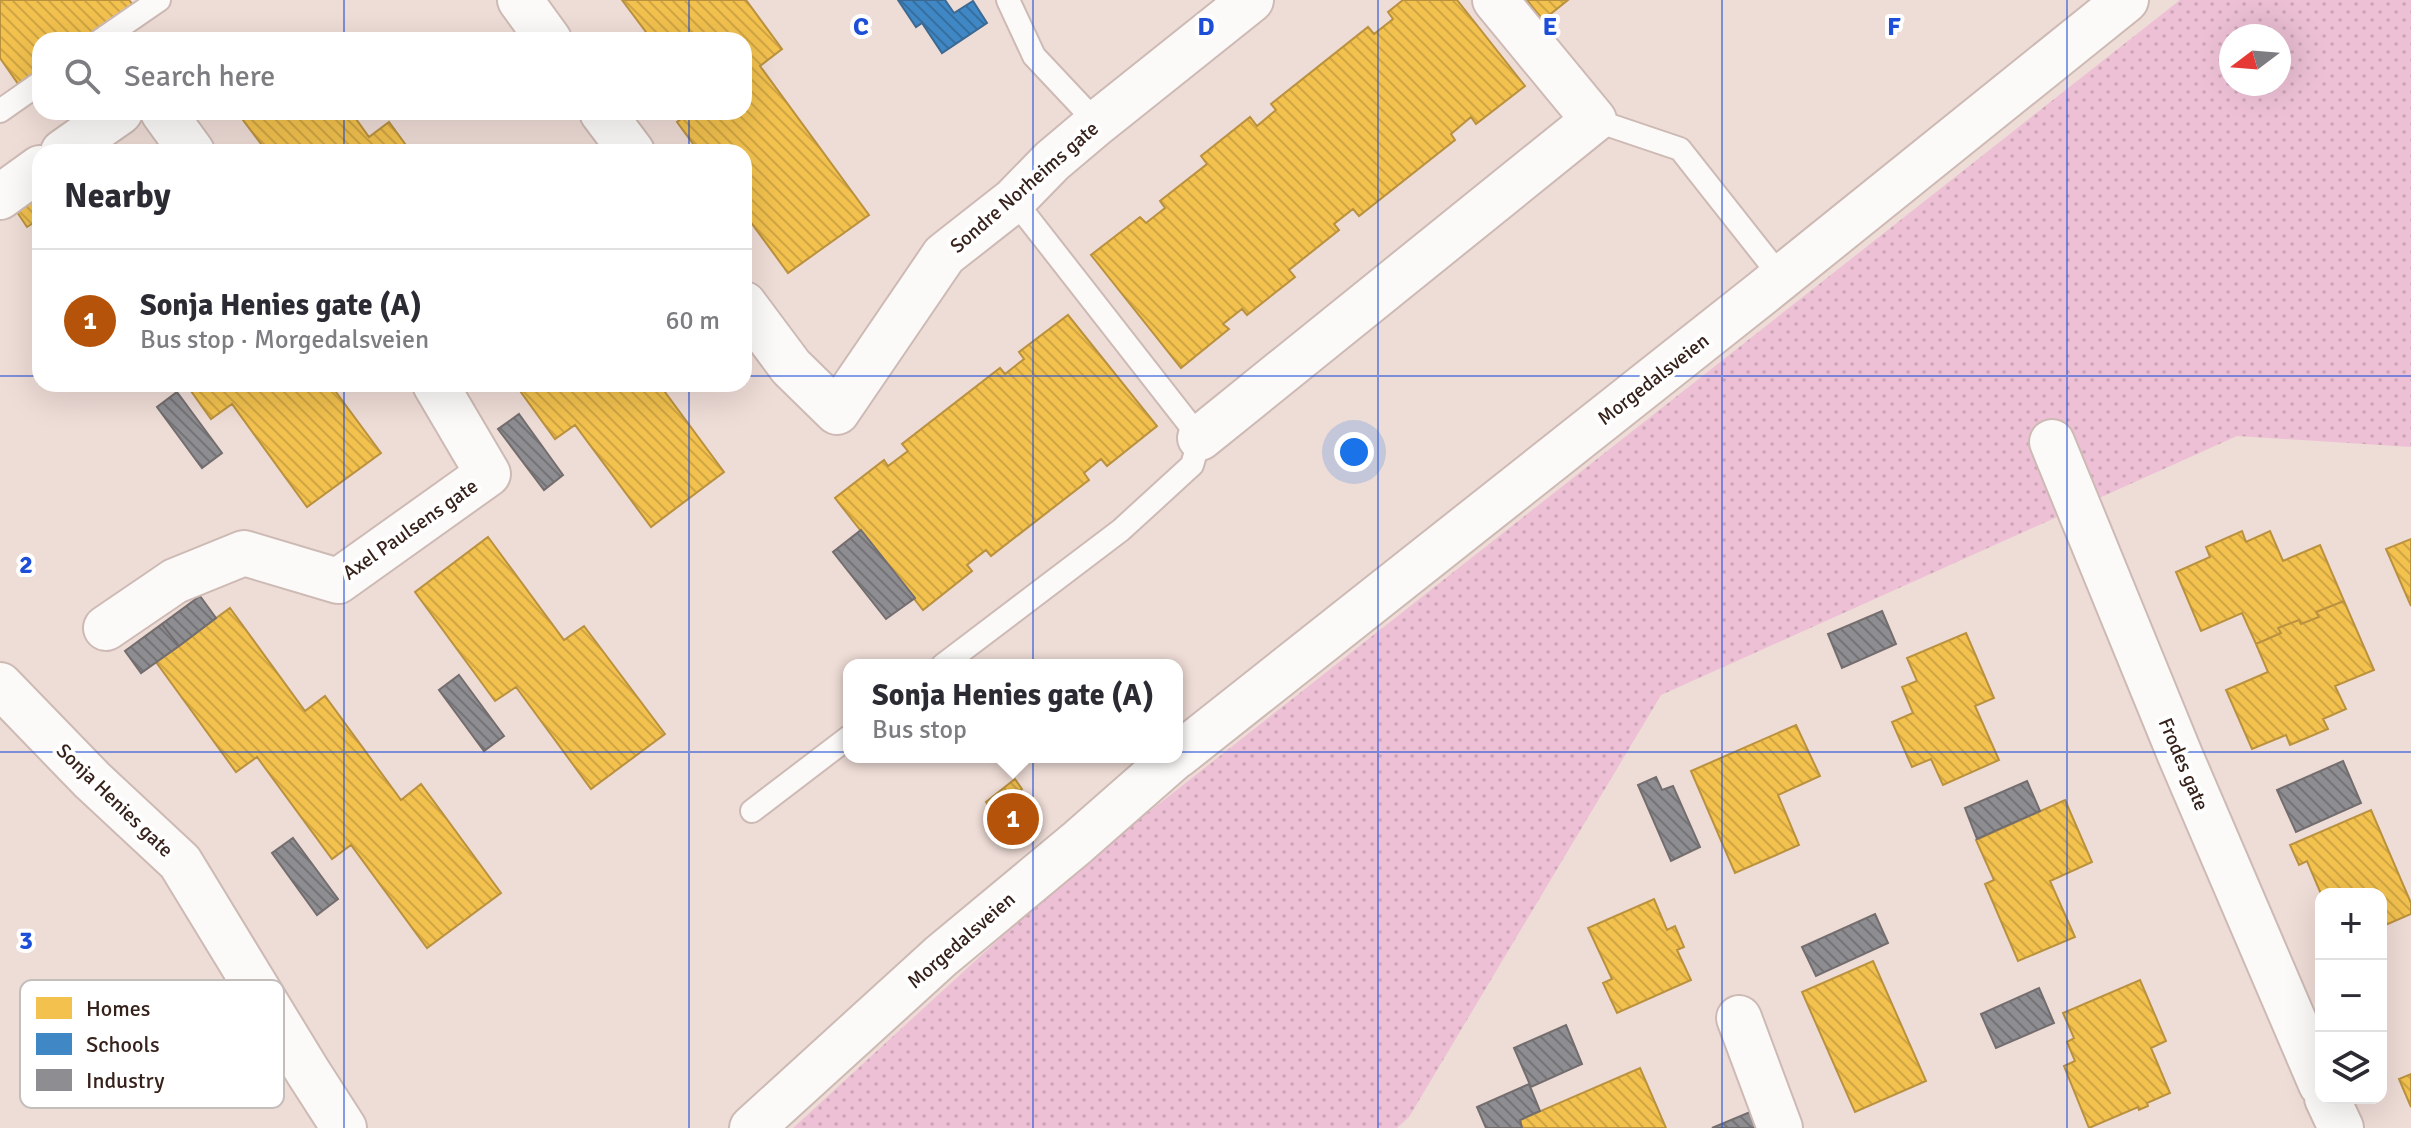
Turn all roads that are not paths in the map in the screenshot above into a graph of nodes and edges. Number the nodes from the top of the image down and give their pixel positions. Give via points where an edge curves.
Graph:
1 (159, 0) edge
2 (520, 0) edge
3 (1008, 0) edge
4 (1251, 0) edge
5 (1495, 0) edge
6 (2126, 0) edge
7 (113, 32) edge
8 (543, 32) edge
9 (32, 89) edge
10 (0, 111) edge
11 (109, 120) edge
12 (169, 120) edge
13 (608, 120) edge
14 (1594, 120) junction
15 (1097, 123) junction
16 (74, 144) edge
17 (186, 144) edge
18 (626, 144) edge
19 (32, 174) edge
20 (0, 197) edge
21 (1014, 200) junction
22 (1781, 277) junction
23 (752, 315) edge
24 (440, 392) edge
25 (1200, 438) junction
26 (2052, 442) dead end
27 (106, 628) dead end
28 (951, 659) edge
29 (0, 685) edge
30 (843, 742) edge
31 (1183, 750) edge
32 (1168, 763) edge
33 (752, 811) dead end
34 (252, 980) edge
35 (1739, 1018) dead end
36 (284, 1033) edge
37 (2315, 1070) edge
38 (2330, 1104) edge
39 (344, 1128) edge
40 (752, 1128) edge
41 (1780, 1128) edge
42 (2341, 1128) edge

1 - 7 lane
2 - 8 street
3 - 15 lane via 1034,56
4 - 15 street, Sondre Norheims gate
5 - 14 street
6 - 22 street, Morgedalsveien
9 - 10 lane
11 - 16 street
12 - 17 street
13 - 18 street
14 - 22 lane via 1680,149
14 - 25 street
15 - 21 street, Sondre Norheims gate
19 - 20 street
21 - 23 street, Sondre Norheims gate via 944,255 837,412 791,367
21 - 25 lane
22 - 31 street, Morgedalsveien
24 - 27 street, Axel Paulsens gate via 488,474 338,581 244,553 175,581
25 - 28 lane via 1192,465 1121,530
26 - 37 street, Frodes gate
29 - 34 street, Sonja Henies gate via 180,862
30 - 33 lane
32 - 40 street, Morgedalsveien via 941,956
35 - 41 street
36 - 39 street, Sonja Henies gate
38 - 42 street

